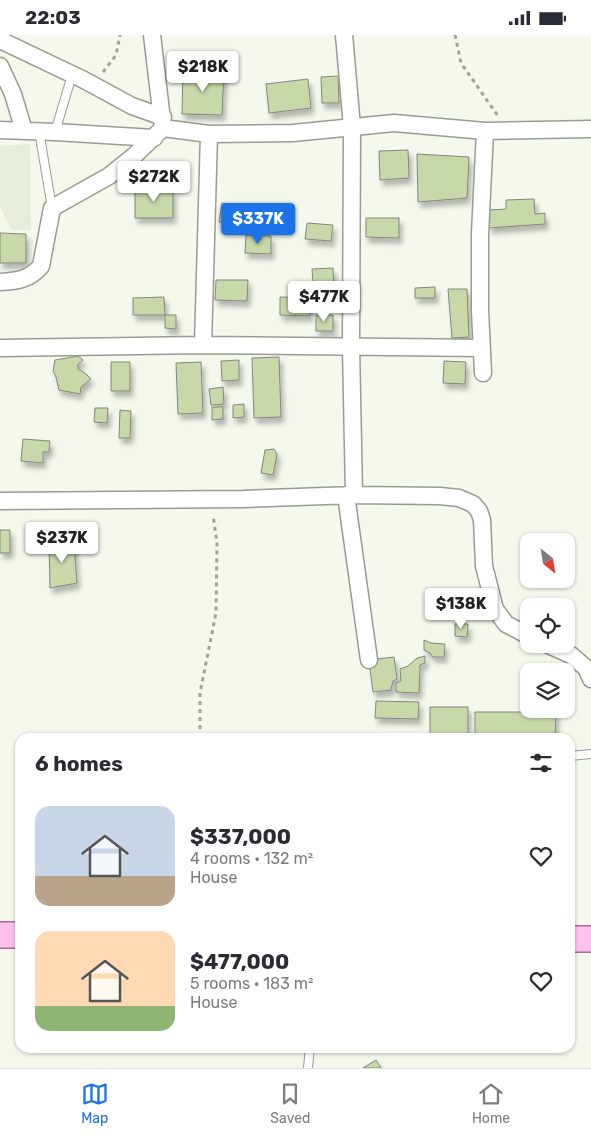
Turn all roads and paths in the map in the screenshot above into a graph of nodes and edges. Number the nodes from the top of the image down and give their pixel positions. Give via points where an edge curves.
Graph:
1 (120, 35) edge
2 (152, 35) edge
3 (344, 35) edge
4 (455, 35) edge
5 (0, 40) edge
6 (0, 66) edge
7 (72, 75) junction
8 (93, 85) junction
9 (160, 127) junction
10 (352, 127) junction
11 (591, 129) edge
12 (0, 131) edge
13 (39, 131) junction
14 (485, 131) junction
15 (508, 131) junction
16 (209, 133) junction
17 (52, 208) junction
18 (0, 282) edge
19 (203, 345) junction
20 (351, 347) junction
21 (0, 348) edge
22 (482, 348) junction
23 (483, 373) dead end
24 (350, 495) junction
25 (210, 499) junction
26 (0, 501) edge
27 (520, 631) edge
28 (566, 653) edge
29 (369, 660) dead end
30 (591, 679) edge
31 (200, 733) edge
32 (591, 754) edge
33 (575, 756) edge
34 (0, 935) edge
35 (15, 935) edge
36 (575, 939) edge
37 (591, 939) edge
38 (309, 1053) edge
39 (308, 1068) edge

1 - 8 path via 116,55
2 - 9 street
3 - 10 street
4 - 15 path via 461,63
5 - 7 street
6 - 13 street via 13,94
7 - 8 street
7 - 13 lane
8 - 9 street via 132,106
9 - 13 street
9 - 16 street
9 - 17 street via 109,176
10 - 14 street via 394,123
10 - 16 street via 294,133
10 - 20 street
11 - 15 street
12 - 13 street
13 - 17 lane
14 - 15 street
14 - 22 street via 480,234
16 - 19 street
17 - 18 street via 41,266 28,278
19 - 20 street
19 - 21 street
20 - 22 street
20 - 24 street
22 - 23 street
24 - 25 street
24 - 27 street via 440,496 459,498 473,504 482,519 484,566 495,609 506,624
24 - 29 street
25 - 26 street
25 - 31 path via 217,543 216,613 200,693
28 - 30 street via 586,668
32 - 33 lane
34 - 35 main road
36 - 37 main road
38 - 39 lane

